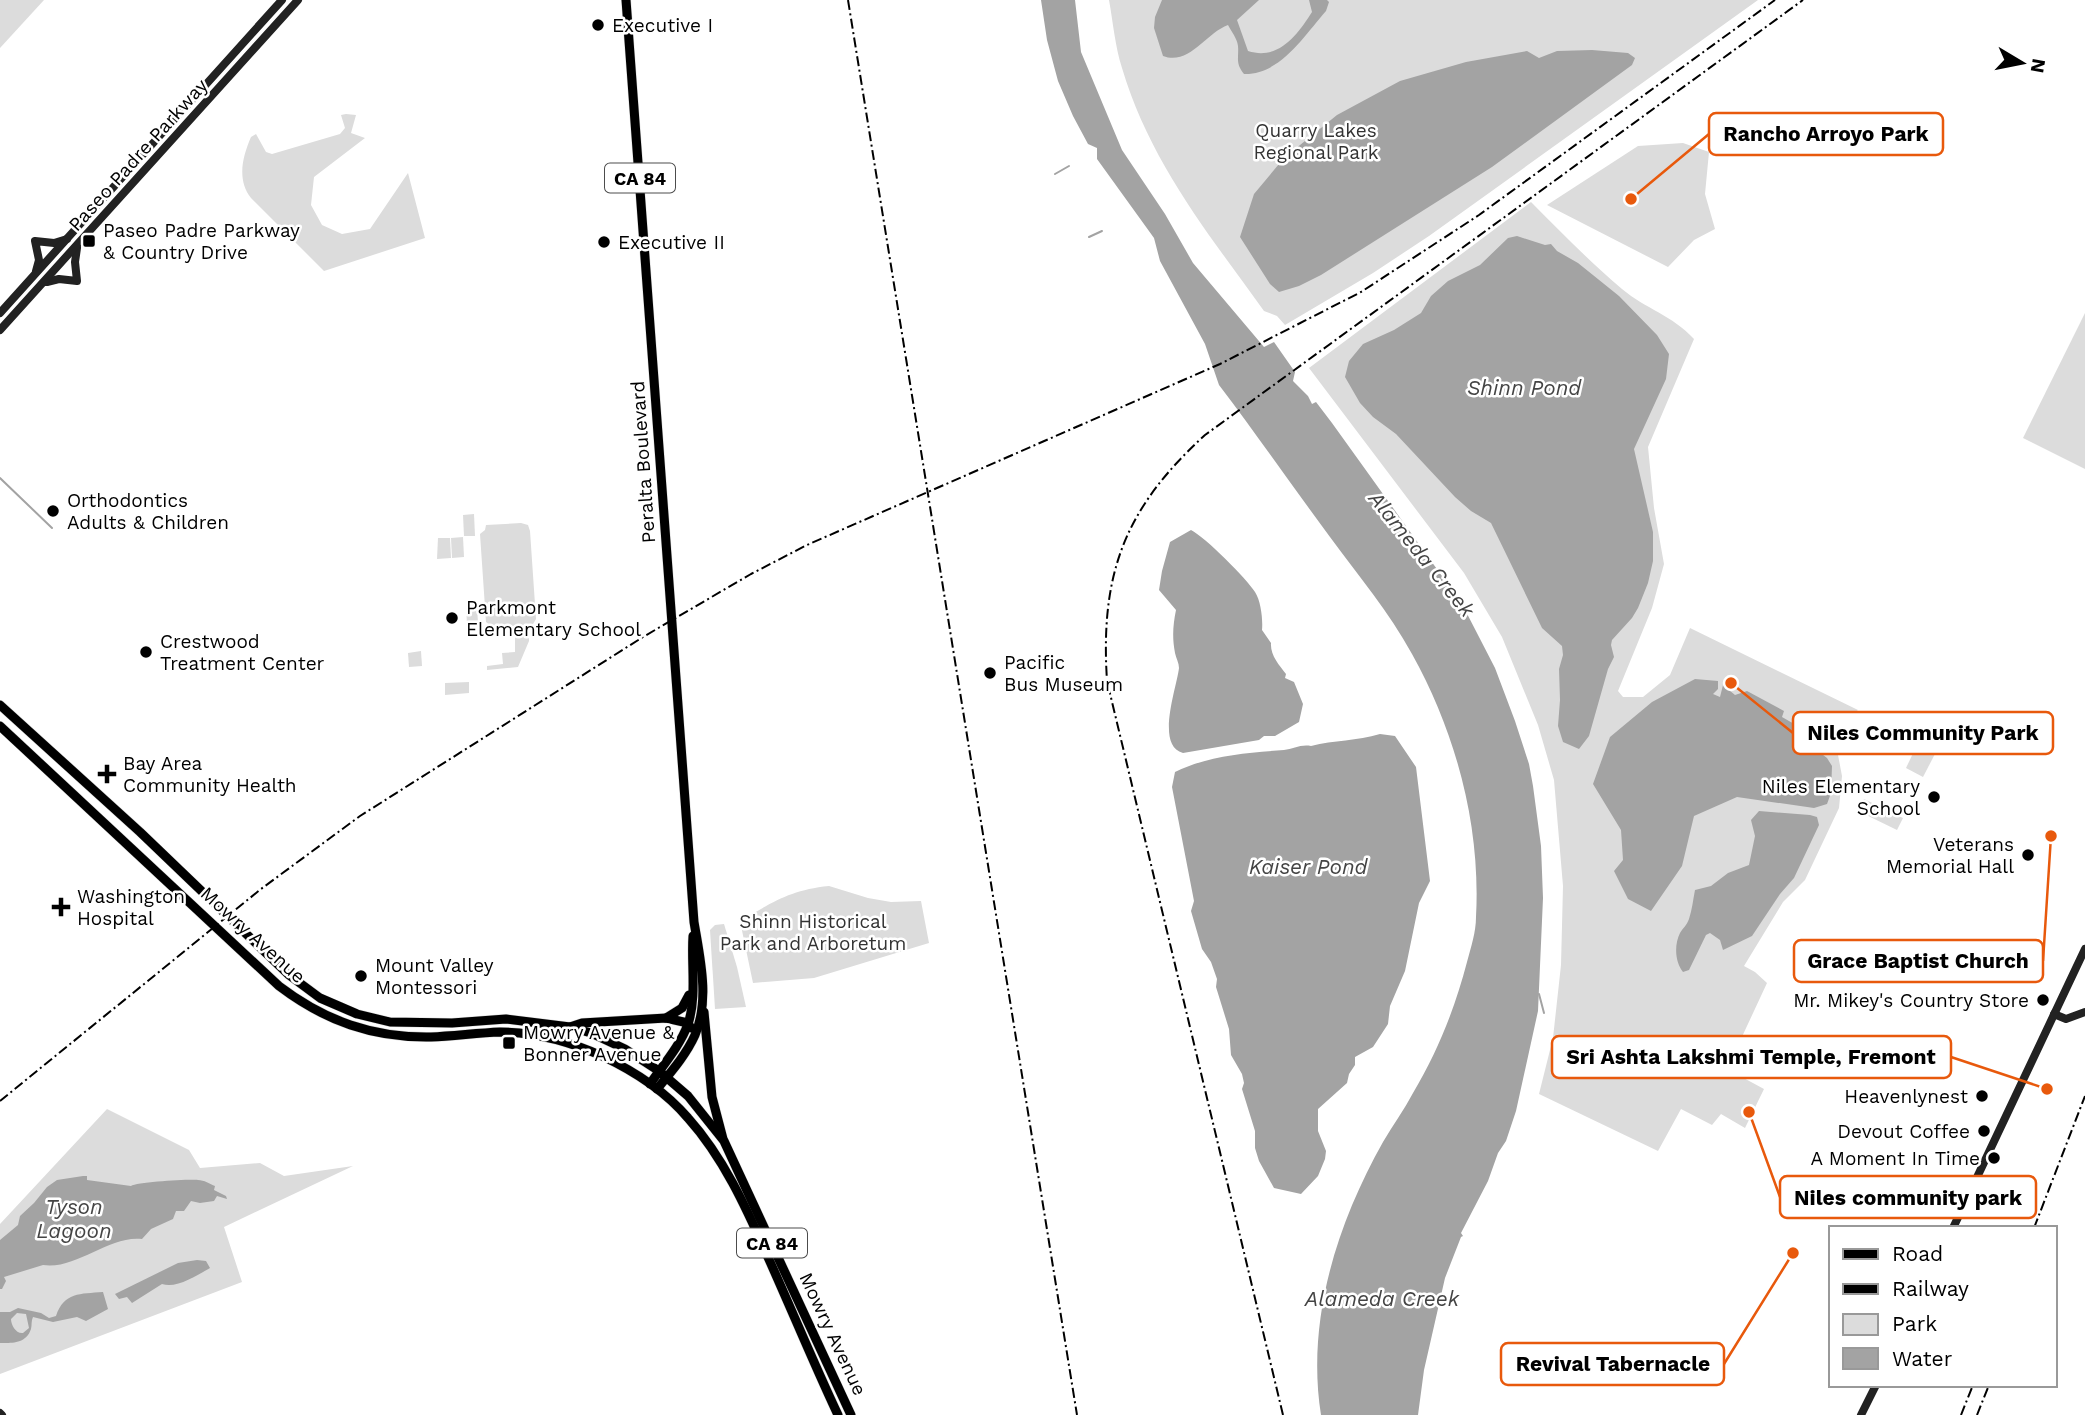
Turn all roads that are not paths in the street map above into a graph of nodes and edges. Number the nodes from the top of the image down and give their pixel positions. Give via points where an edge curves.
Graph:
1 (282, 0) edge
2 (298, 0) edge
3 (626, 0) edge
4 (69, 238) junction
5 (78, 245) junction
6 (35, 275) junction
7 (44, 283) junction
8 (0, 313) edge
9 (0, 330) edge
10 (0, 706) edge
11 (0, 726) edge
12 (0, 734) edge
13 (16, 740) junction
14 (694, 922) junction
15 (2085, 948) edge
16 (692, 987) junction
17 (704, 1002) junction
18 (2085, 1012) edge
19 (2054, 1014) junction
20 (666, 1018) junction
21 (688, 1023) junction
22 (570, 1027) junction
23 (694, 1037) junction
24 (663, 1074) junction
25 (653, 1087) junction
26 (724, 1141) junction
27 (1954, 1226) edge
28 (1875, 1387) edge
29 (838, 1415) edge
30 (851, 1415) edge
31 (1861, 1415) edge

1 - 4 main road, Paseo Padre Parkway
2 - 5 main road, Paseo Padre Parkway
3 - 14 main road, Peralta Boulevard / CA 84
4 - 6 main road, Paseo Padre Parkway
4 - 6 main road via 54,243 34,241 39,260
5 - 7 main road, Paseo Padre Parkway
5 - 7 main road via 77,281
6 - 8 main road, Paseo Padre Parkway
7 - 9 main road, Paseo Padre Parkway
10 - 22 main road, Mowry Avenue via 289,975 320,998 357,1014 390,1021 506,1019
11 - 13 main road, Mowry Avenue
12 - 13 main road
13 - 25 main road, Mowry Avenue via 279,986 313,1009 348,1026 384,1034 423,1037 510,1032 553,1040 589,1050
14 - 16 main road, Peralta Boulevard / CA 84
14 - 17 main road, Peralta Boulevard / CA 84
15 - 19 main road
16 - 20 main road via 682,1008
16 - 21 main road, Peralta Boulevard / CA 84
17 - 23 main road, Peralta Boulevard
17 - 26 main road via 712,1097
18 - 19 main road via 2066,1018
19 - 27 main road
20 - 21 main road, Mowry Avenue
20 - 22 main road, Mowry Avenue
21 - 23 main road
21 - 24 main road, Peralta Boulevard / CA 84
22 - 24 main road, Mowry Avenue via 625,1049
23 - 24 main road, Peralta Boulevard
24 - 25 main road, Peralta Boulevard / CA 84
24 - 26 main road, Mowry Avenue via 697,1106
25 - 29 main road, Mowry Avenue / CA 84 via 688,1118 726,1171
26 - 30 main road, Mowry Avenue / CA 84
28 - 31 main road

